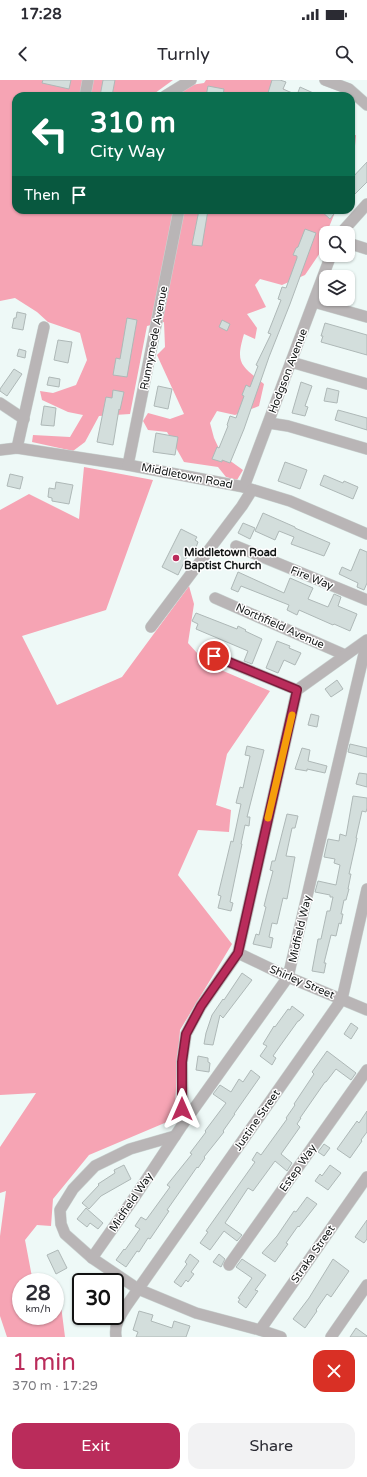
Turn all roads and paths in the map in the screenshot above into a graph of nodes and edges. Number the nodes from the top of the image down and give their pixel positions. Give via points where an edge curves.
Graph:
1 (88, 80) edge
2 (191, 80) edge
3 (326, 80) edge
4 (86, 92) edge
5 (172, 92) edge
6 (352, 92) edge
7 (355, 94) edge
8 (367, 105) edge
9 (367, 204) edge
10 (178, 214) edge
11 (347, 226) edge
12 (355, 245) edge
13 (367, 249) edge
14 (328, 262) edge
15 (314, 302) junction
16 (367, 317) edge
17 (44, 327) dead end
18 (291, 362) junction
19 (367, 384) edge
20 (0, 403) edge
21 (24, 419) junction
22 (269, 422) junction
23 (17, 448) junction
24 (367, 449) edge
25 (0, 450) edge
26 (128, 465) junction
27 (248, 489) junction
28 (367, 534) edge
29 (236, 546) dead end
30 (215, 598) dead end
31 (367, 600) edge
32 (151, 627) dead end
33 (367, 640) edge
34 (345, 655) junction
35 (214, 656) dead end
36 (297, 690) junction
37 (367, 889) edge
38 (238, 953) junction
39 (288, 977) junction
40 (342, 999) junction
41 (367, 1010) edge
42 (367, 1070) edge
43 (183, 1124) junction
44 (175, 1136) junction
45 (367, 1177) edge
46 (92, 1258) junction
47 (229, 1265) dead end
48 (367, 1285) edge
49 (138, 1289) junction
50 (260, 1330) junction
51 (275, 1336) edge
52 (116, 1337) edge
53 (331, 1337) edge

1 - 4 street
2 - 5 street
3 - 6 street
7 - 8 street
9 - 11 street
10 - 26 street, Runnymede Avenue
12 - 13 street
14 - 15 street, Hodgson Avenue
15 - 16 street
15 - 18 street, Hodgson Avenue
17 - 21 street
18 - 19 street
18 - 22 street, Hodgson Avenue
20 - 21 street
21 - 23 street
22 - 24 street
22 - 27 street, Hodgson Avenue
23 - 25 street, Middletown Road
23 - 26 street, Middletown Road
26 - 27 street, Middletown Road
27 - 28 street, Middletown Road via 290,501
27 - 32 street, Hodgson Avenue via 242,506
29 - 31 street, Fire Way
30 - 34 street, Northfield Avenue
33 - 34 street
33 - 39 street, Midfield Way
34 - 36 street
35 - 36 street
36 - 38 street
37 - 40 street, Justine Street
38 - 39 street, Shirley Street
38 - 43 street via 201,1006 186,1034 182,1062
39 - 40 street, Shirley Street
39 - 43 street, Midfield Way
40 - 41 street, Shirley Street
40 - 49 street, Justine Street
42 - 47 street, Estep Way
43 - 44 street, Midfield Way
44 - 46 street, Midfield Way
44 - 46 street via 130,1149 95,1166 65,1200 60,1210 65,1234
45 - 50 street, Straka Street
46 - 49 street
48 - 53 street
49 - 50 street via 196,1313
49 - 52 street, Justine Street via 117,1319
50 - 51 street

